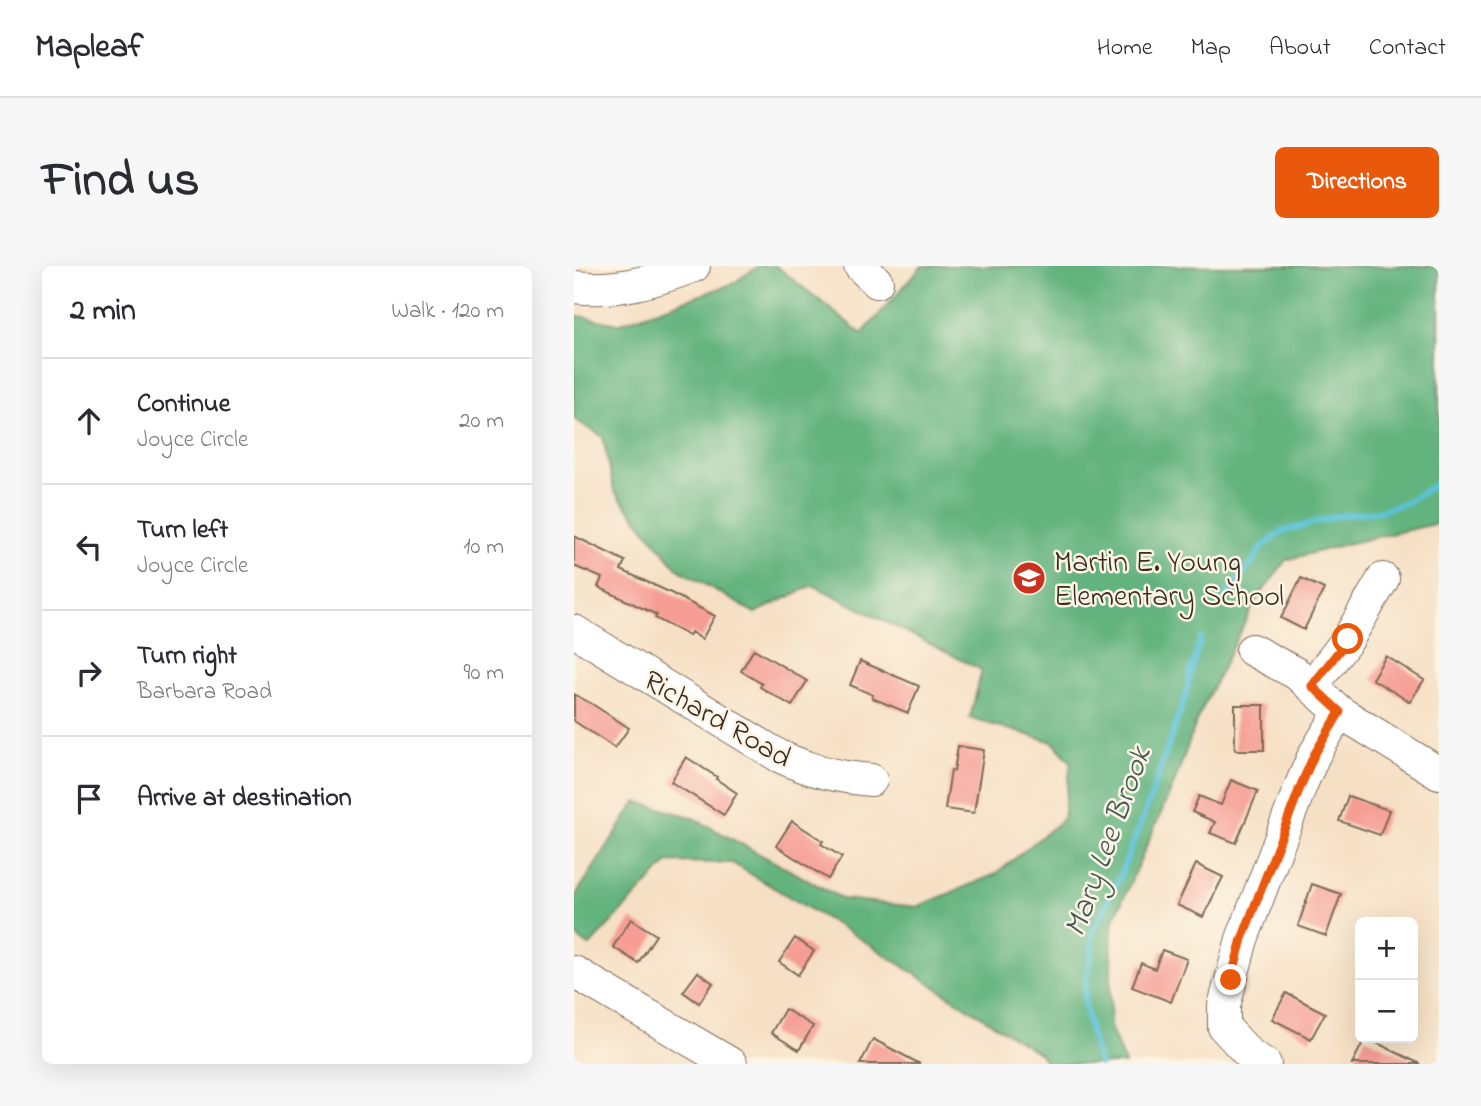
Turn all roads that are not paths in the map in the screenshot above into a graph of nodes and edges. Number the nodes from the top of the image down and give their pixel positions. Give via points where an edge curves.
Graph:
1 (694, 266) edge
2 (574, 287) edge
3 (1383, 579) dead end
4 (574, 631) edge
5 (1252, 650) dead end
6 (1312, 686) junction
7 (1340, 712) junction
8 (1439, 773) edge
9 (872, 780) dead end
10 (574, 972) edge
11 (732, 1064) edge
12 (1265, 1064) edge

1 - 2 street via 632,285
3 - 6 street via 1348,639
4 - 9 street, Richard Road via 779,756 828,775
5 - 6 street
6 - 7 street
7 - 8 street
7 - 12 street via 1301,785 1242,939 1224,1006 1224,1027
10 - 11 street

